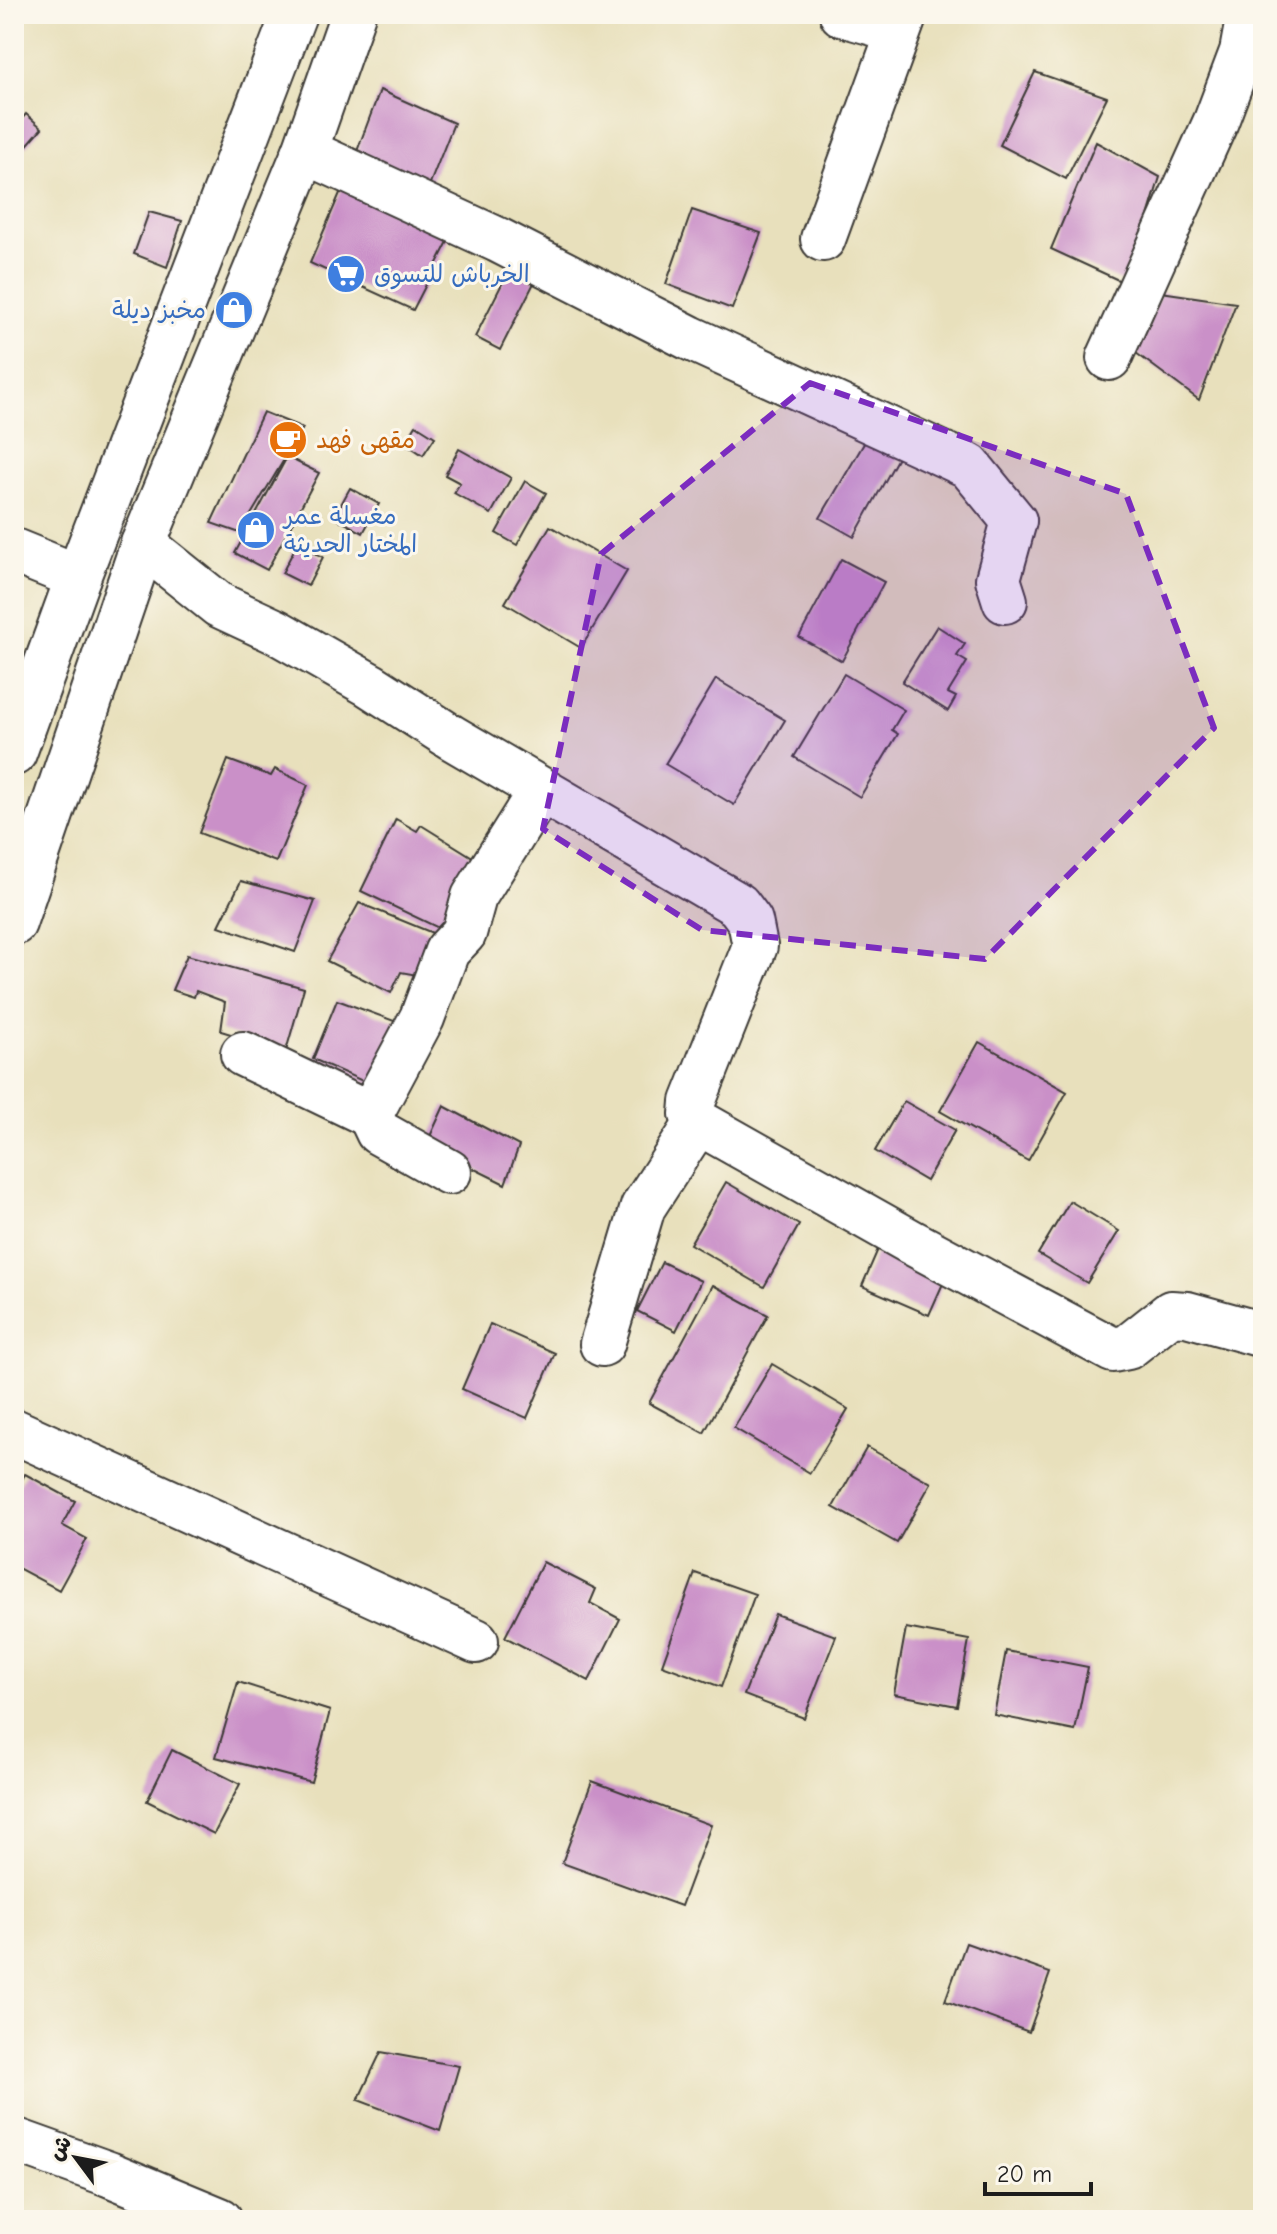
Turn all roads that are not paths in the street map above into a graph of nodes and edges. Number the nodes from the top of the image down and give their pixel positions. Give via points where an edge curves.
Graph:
1 (294, 14) edge
2 (353, 14) edge
3 (842, 14) edge
4 (1249, 14) edge
5 (902, 22) edge
6 (305, 151) junction
7 (823, 239) dead end
8 (1109, 358) dead end
9 (143, 544) junction
10 (14, 551) edge
11 (78, 577) junction
12 (1005, 601) dead end
13 (14, 753) edge
14 (541, 790) junction
15 (14, 923) edge
16 (243, 1054) dead end
17 (370, 1115) junction
18 (698, 1122) junction
19 (449, 1172) dead end
20 (1263, 1335) edge
21 (602, 1344) dead end
22 (14, 1431) edge
23 (476, 1641) dead end
24 (14, 2140) edge
25 (220, 2220) edge

1 - 11 street
2 - 6 street
3 - 5 street
4 - 8 street via 1242,52 1216,121
5 - 7 street
6 - 9 street
6 - 12 street via 969,466 1014,521 998,579
9 - 14 street via 219,605 277,632
9 - 15 street
10 - 11 street
11 - 13 street
14 - 17 street via 474,897 464,933 447,951 422,1018
14 - 18 street via 729,899 750,921 755,946 693,1102
16 - 17 street
17 - 19 street via 378,1132
18 - 20 street via 1113,1350 1128,1347 1171,1313
18 - 21 street via 643,1207
22 - 23 street
24 - 25 street

